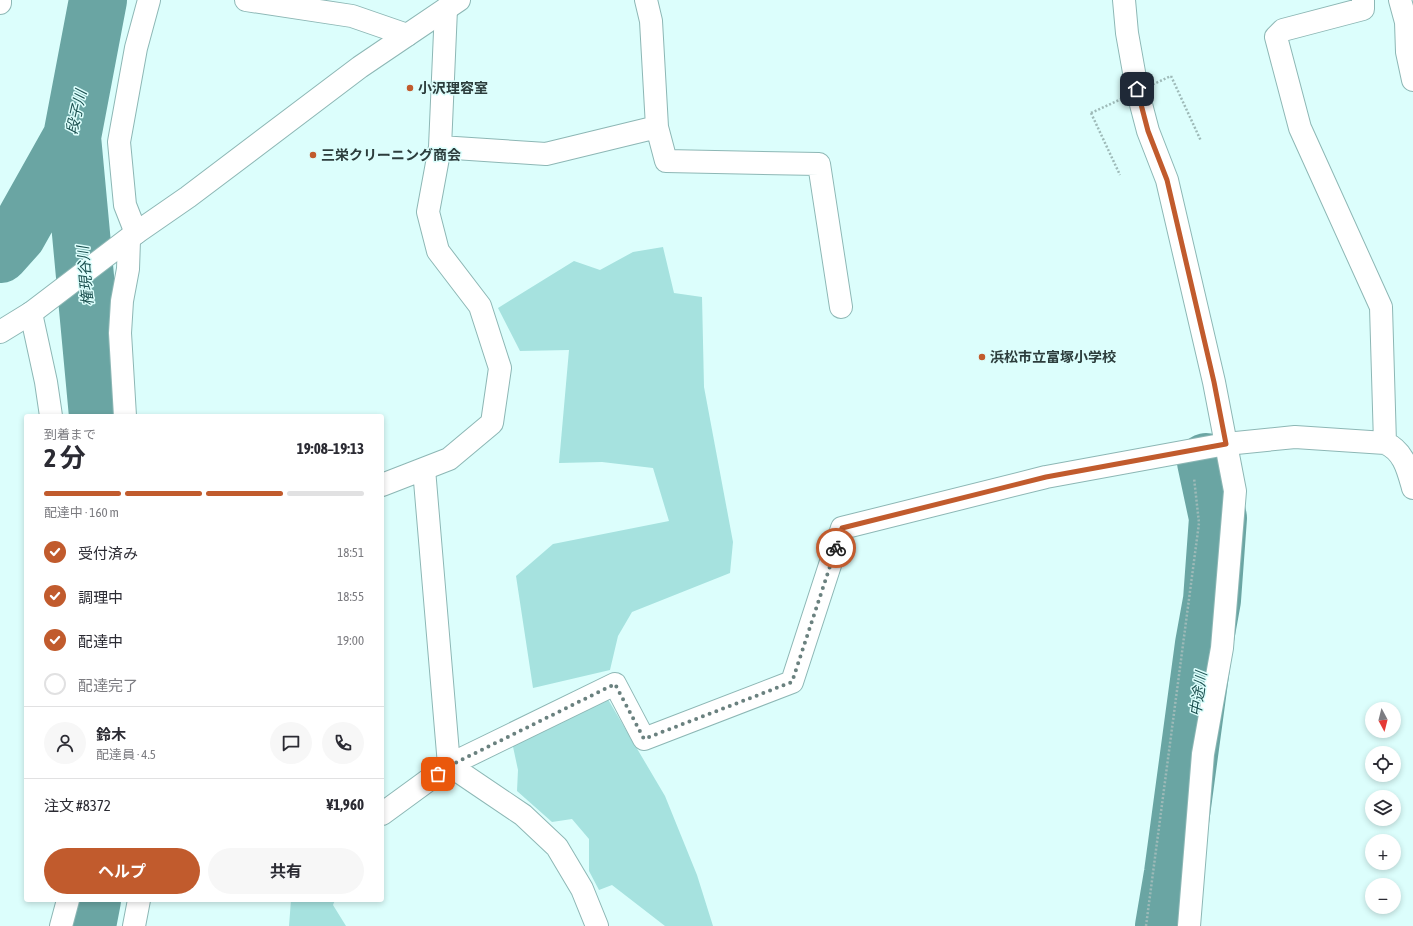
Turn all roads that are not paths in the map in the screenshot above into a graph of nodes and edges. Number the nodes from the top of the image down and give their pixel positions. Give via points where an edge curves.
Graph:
1 (149, 0) edge
2 (246, 0) edge
3 (646, 0) edge
4 (1124, 0) edge
5 (1363, 0) edge
6 (1400, 0) edge
7 (452, 5) edge
8 (407, 36) junction
9 (1413, 80) edge
10 (657, 127) junction
11 (440, 147) junction
12 (132, 236) junction
13 (842, 306) dead end
14 (39, 307) junction
15 (0, 332) edge
16 (51, 414) edge
17 (125, 414) edge
18 (1385, 443) junction
19 (1226, 444) junction
20 (424, 469) junction
21 (384, 483) edge
22 (1413, 488) edge
23 (449, 766) junction
24 (384, 813) edge
25 (68, 902) edge
26 (139, 902) edge
27 (62, 926) edge
28 (134, 926) edge
29 (597, 926) edge
30 (1189, 926) edge

1 - 12 street via 136,48 119,142 125,204
2 - 8 street via 352,16
3 - 10 street via 651,21
4 - 19 street via 1137,89 1148,131 1167,180
5 - 18 street via 1363,9 1283,30 1276,37 1300,128 1381,307
6 - 9 street via 1406,22 1407,52
7 - 8 street
7 - 11 street
8 - 12 street via 360,67 188,197
10 - 11 street via 546,154
10 - 13 street via 666,161 819,164
11 - 20 street via 428,212 438,251 480,306 500,368 492,423 449,459
12 - 14 street
12 - 17 street via 120,333
14 - 15 street
14 - 16 street
18 - 19 street via 1295,437
18 - 22 street via 1393,447 1406,464
19 - 23 street via 1046,477 842,528 792,682 644,739 615,684
19 - 30 street via 1235,491 1222,648 1203,754
20 - 21 street
20 - 23 street
23 - 24 street
23 - 29 street via 523,815 557,847 582,889
25 - 27 street
26 - 28 street

